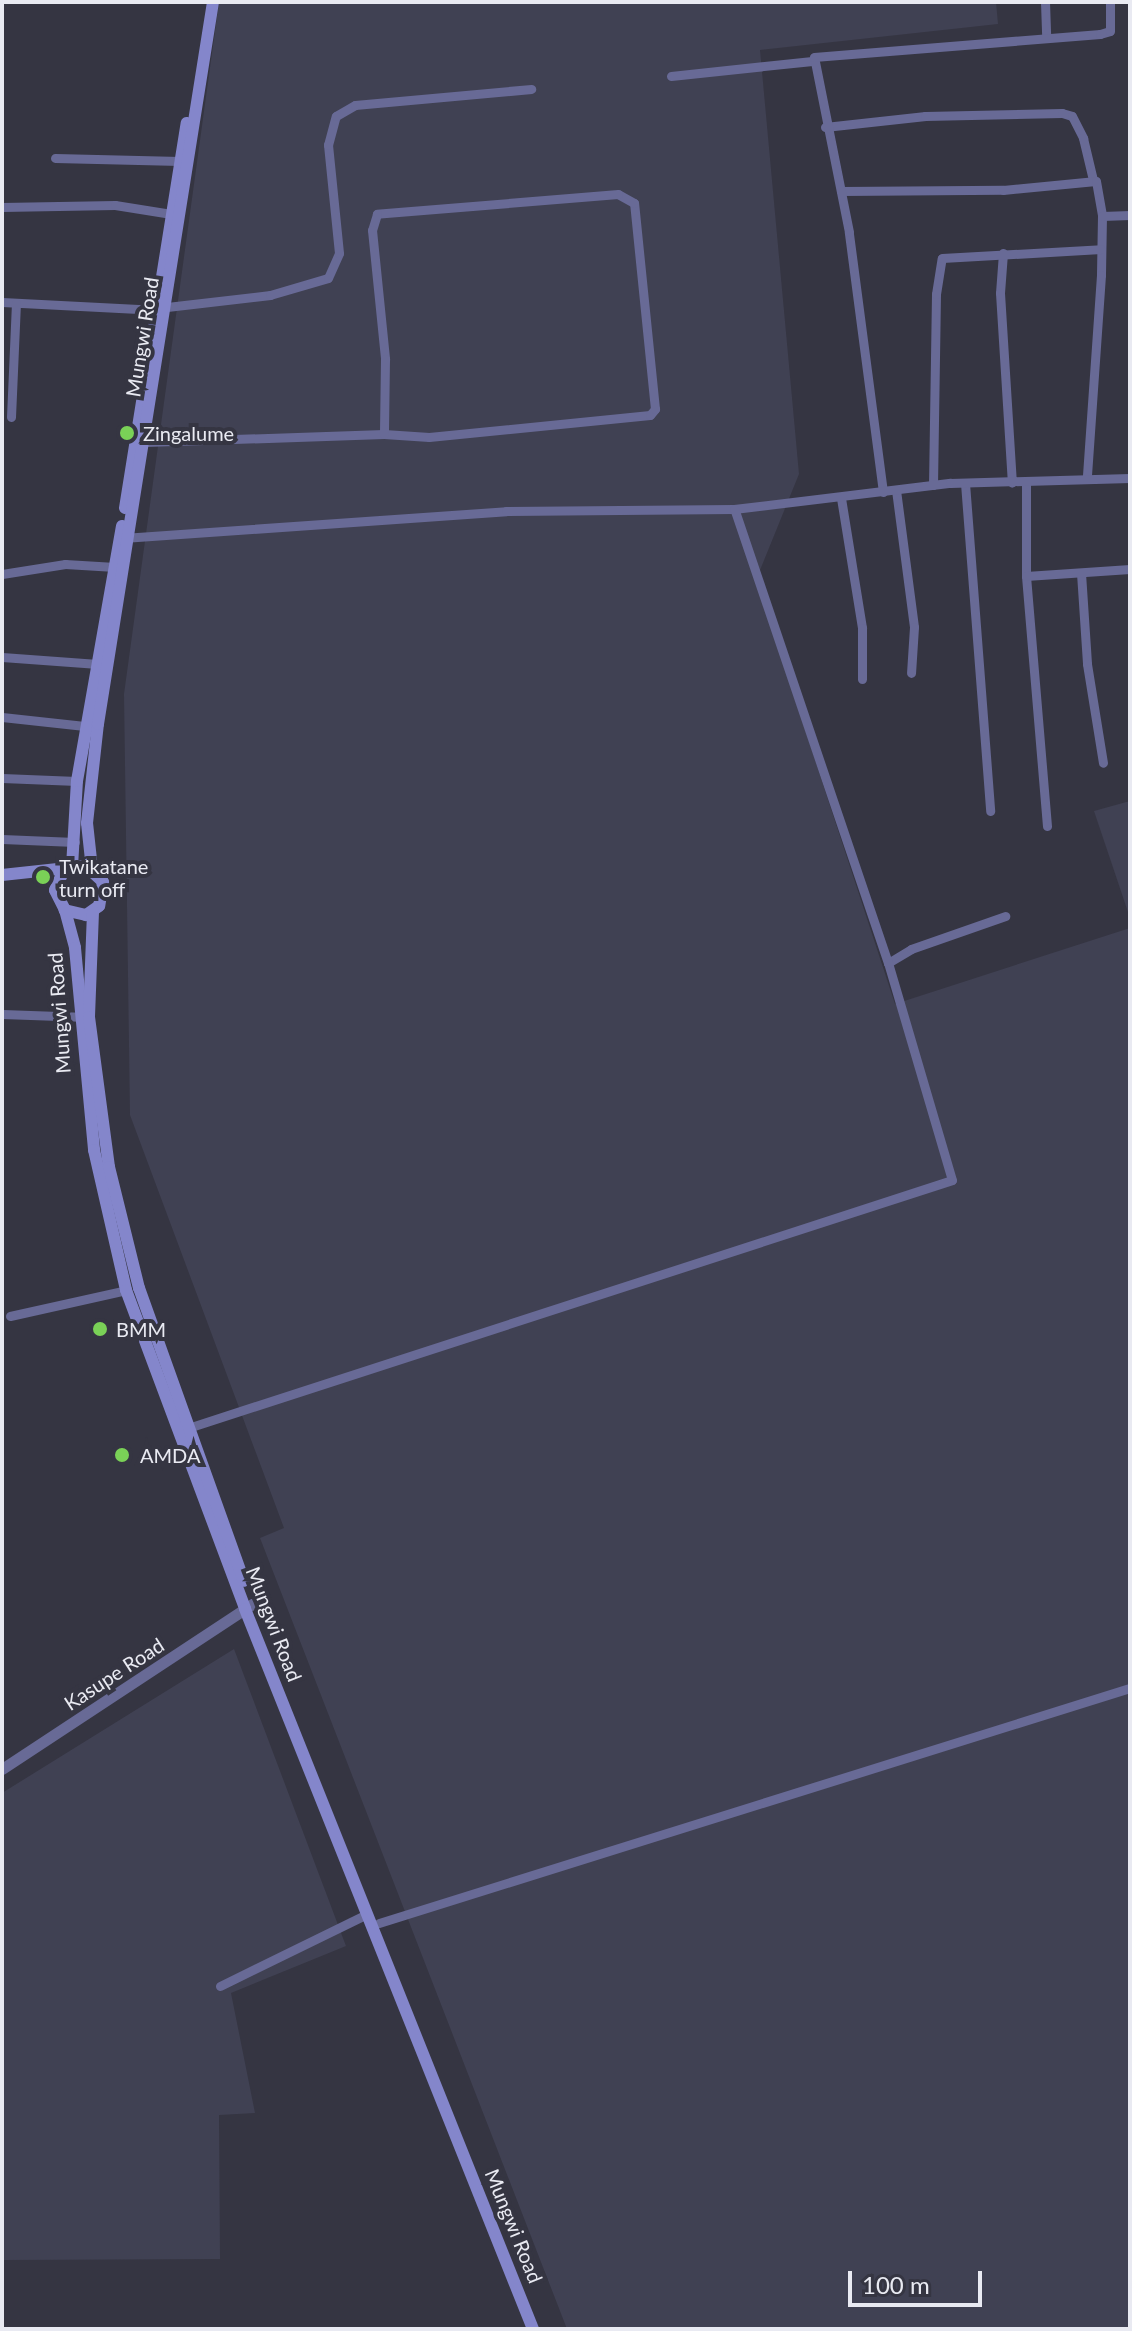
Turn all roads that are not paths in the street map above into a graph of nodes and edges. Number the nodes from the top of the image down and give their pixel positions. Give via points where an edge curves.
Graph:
1 (207, 2) edge
2 (213, 2) edge
3 (1045, 2) edge
4 (1110, 2) edge
5 (1046, 37) junction
6 (812, 61) junction
7 (671, 76) dead end
8 (531, 89) dead end
9 (825, 127) junction
10 (55, 158) dead end
11 (180, 161) junction
12 (1093, 180) junction
13 (841, 191) junction
14 (2, 207) edge
15 (171, 214) junction
16 (1130, 215) edge
17 (1102, 216) junction
18 (1101, 249) junction
19 (1003, 253) junction
20 (2, 302) edge
21 (16, 303) junction
22 (163, 308) junction
23 (11, 417) dead end
24 (384, 434) junction
25 (145, 442) junction
26 (1087, 476) junction
27 (1130, 478) edge
28 (1026, 482) junction
29 (965, 483) junction
30 (1012, 483) junction
31 (933, 485) junction
32 (896, 490) junction
33 (883, 492) junction
34 (841, 498) junction
35 (734, 509) junction
36 (124, 538) junction
37 (115, 567) junction
38 (1130, 569) edge
39 (1081, 573) junction
40 (2, 574) edge
41 (1026, 576) junction
42 (2, 657) edge
43 (98, 664) junction
44 (911, 673) dead end
45 (862, 679) dead end
46 (2, 717) edge
47 (85, 726) junction
48 (1103, 763) dead end
49 (2, 778) edge
50 (77, 781) junction
51 (990, 811) dead end
52 (1047, 826) dead end
53 (2, 839) edge
54 (75, 842) junction
55 (92, 869) junction
56 (67, 870) junction
57 (2, 875) edge
58 (30, 875) junction
59 (55, 890) junction
60 (65, 910) junction
61 (93, 912) junction
62 (1005, 916) dead end
63 (888, 963) junction
64 (2, 1014) edge
65 (84, 1017) junction
66 (126, 1290) junction
67 (10, 1316) dead end
68 (188, 1428) junction
69 (249, 1607) junction
70 (1130, 1688) edge
71 (2, 1769) edge
72 (367, 1914) junction
73 (379, 1923) junction
74 (220, 1986) dead end
75 (533, 2329) edge
76 (540, 2329) edge

1 - 11 main road, Mungwi Road
2 - 22 main road, Mungwi Road
3 - 5 street
4 - 5 street via 1110,31
5 - 6 street via 817,56
6 - 7 street
6 - 9 street
8 - 22 street via 355,105 336,116 328,145 339,253 328,278 270,295
9 - 12 street via 925,116 1062,113 1072,116 1083,138
9 - 13 street
10 - 11 street
11 - 15 main road, Mungwi Road
12 - 13 street via 1003,190
12 - 17 street
13 - 33 street
14 - 15 street via 115,205
15 - 22 main road, Mungwi Road
16 - 17 street
17 - 18 street
18 - 19 street
18 - 26 street
19 - 30 street via 1000,293
19 - 31 street via 953,254 940,263
20 - 21 street
21 - 22 street
21 - 23 street
22 - 25 main road, Mungwi Road
22 - 36 main road, Mungwi Road
24 - 24 street via 385,359 372,230 377,214 618,194 634,203 655,409 650,415 429,437
24 - 25 street
25 - 36 main road, Mungwi Road
26 - 27 street
26 - 28 street
28 - 30 street
28 - 41 street
29 - 30 street
29 - 31 street
29 - 51 street
31 - 32 street
32 - 33 street
32 - 44 street via 914,627
33 - 34 street
34 - 35 street
34 - 45 street via 862,628
35 - 36 street via 506,511
35 - 63 street
36 - 37 main road, Mungwi Road
36 - 55 main road, Mungwi Road via 90,784
37 - 40 street via 65,564
37 - 43 main road, Mungwi Road
38 - 39 street
39 - 41 street
39 - 48 street via 1087,664
41 - 52 street
42 - 43 street
43 - 47 main road, Mungwi Road
46 - 47 street
47 - 50 main road, Mungwi Road
49 - 50 street
50 - 54 main road, Mungwi Road
53 - 54 street
54 - 56 main road, Mungwi Road
55 - 56 main road
55 - 61 main road via 105,890
56 - 58 main road
56 - 59 main road
57 - 58 main road
58 - 59 main road
59 - 60 main road
60 - 61 main road
60 - 65 main road, Mungwi Road
61 - 65 main road, Mungwi Road
62 - 63 street via 911,949
63 - 68 street via 952,1180 947,1184
64 - 65 street
65 - 66 main road, Mungwi Road via 94,1150
65 - 68 main road, Mungwi Road via 117,1203 139,1288
66 - 67 street
66 - 69 main road, Mungwi Road
68 - 69 main road, Mungwi Road
69 - 71 street, Kasupe Road
69 - 72 main road, Mungwi Road
69 - 73 main road, Mungwi Road
70 - 73 street
72 - 74 street
72 - 75 main road, Mungwi Road
73 - 76 main road, Mungwi Road

